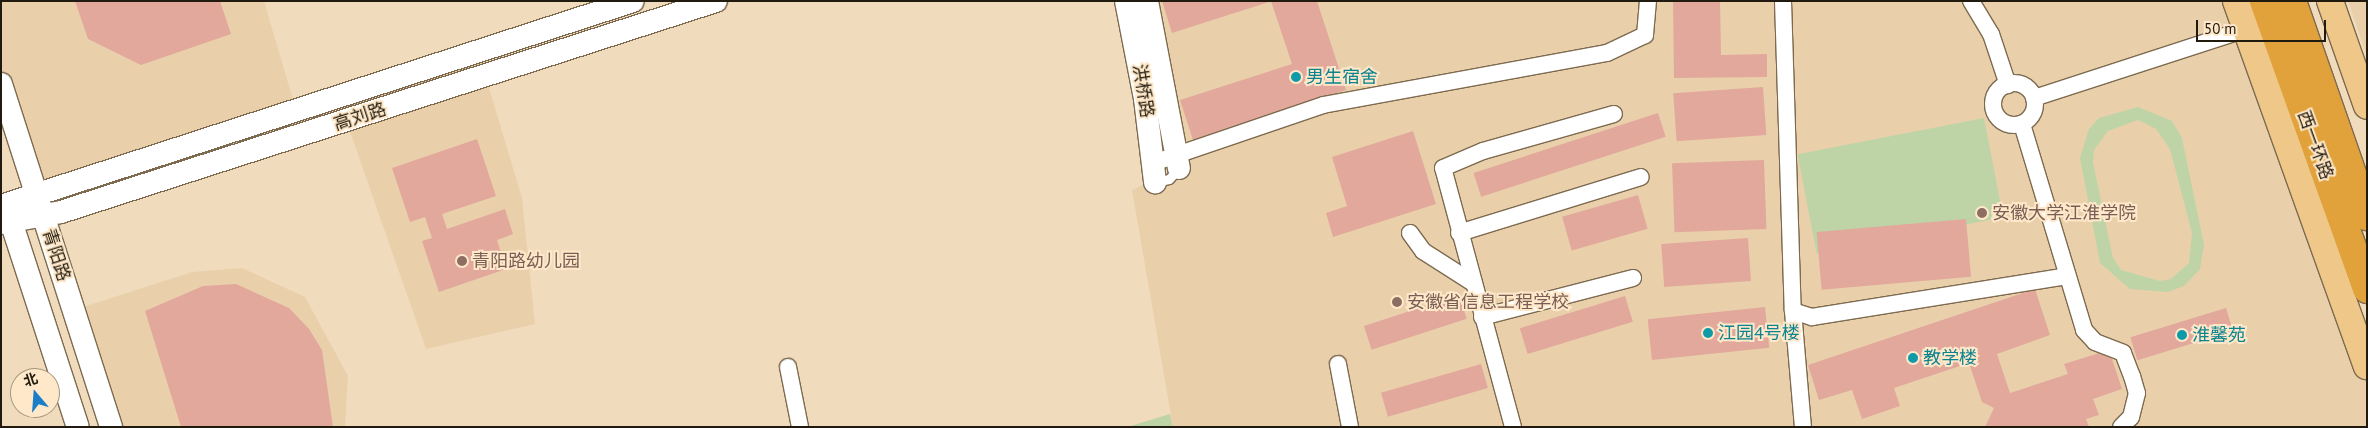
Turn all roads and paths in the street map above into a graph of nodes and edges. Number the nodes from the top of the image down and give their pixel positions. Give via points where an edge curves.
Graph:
1 (633, 1) edge
2 (716, 1) edge
3 (1126, 1) edge
4 (1147, 1) edge
5 (1648, 1) edge
6 (1783, 1) edge
7 (1971, 1) edge
8 (2236, 1) edge
9 (2264, 1) edge
10 (2292, 1) edge
11 (2330, 1) edge
12 (2246, 29) junction
13 (1, 84) edge
14 (2008, 85) junction
15 (2034, 98) junction
16 (2367, 106) edge
17 (1614, 114) dead end
18 (2022, 124) junction
19 (1178, 161) junction
20 (1154, 173) joint
21 (1641, 177) dead end
22 (40, 206) junction
23 (4, 209) edge
24 (2367, 216) edge
25 (1410, 233) dead end
26 (1459, 233) junction
27 (2067, 276) junction
28 (1633, 278) dead end
29 (1473, 283) junction
30 (2367, 289) edge
31 (1793, 311) junction
32 (1482, 317) junction
33 (1338, 364) dead end
34 (2367, 366) edge
35 (788, 367) dead end
36 (78, 427) edge
37 (112, 427) edge
38 (800, 427) edge
39 (1350, 427) edge
40 (1514, 427) edge
41 (1803, 427) edge
42 (2121, 427) edge

1 - 22 street, 高刘路
2 - 22 street, 高刘路
3 - 20 street, 洪桥路
4 - 19 street, 洪桥路
5 - 19 street via 1645,35 1607,53 1323,105
6 - 31 street
7 - 14 street via 1992,34
8 - 12 main road
9 - 30 highway, 西一环路
10 - 24 highway, 西一环路
11 - 16 main road
12 - 15 street
12 - 34 main road
13 - 22 street, 青阳路
14 - 15 street via 2024,85
14 - 18 street via 1995,97 1994,111 2002,122
15 - 18 street via 2033,115
17 - 26 street via 1483,151 1443,168
18 - 27 street
19 - 20 street
21 - 26 street
22 - 23 street, 高刘路
22 - 37 street, 青阳路
23 - 36 street, 青阳路
25 - 29 street via 1423,251
26 - 29 street
27 - 31 street via 1812,317
27 - 42 street via 2084,330 2095,342 2123,353 2132,376 2137,393 2131,417
28 - 32 street
29 - 32 street
31 - 41 street
32 - 40 street
33 - 39 street
35 - 38 street

